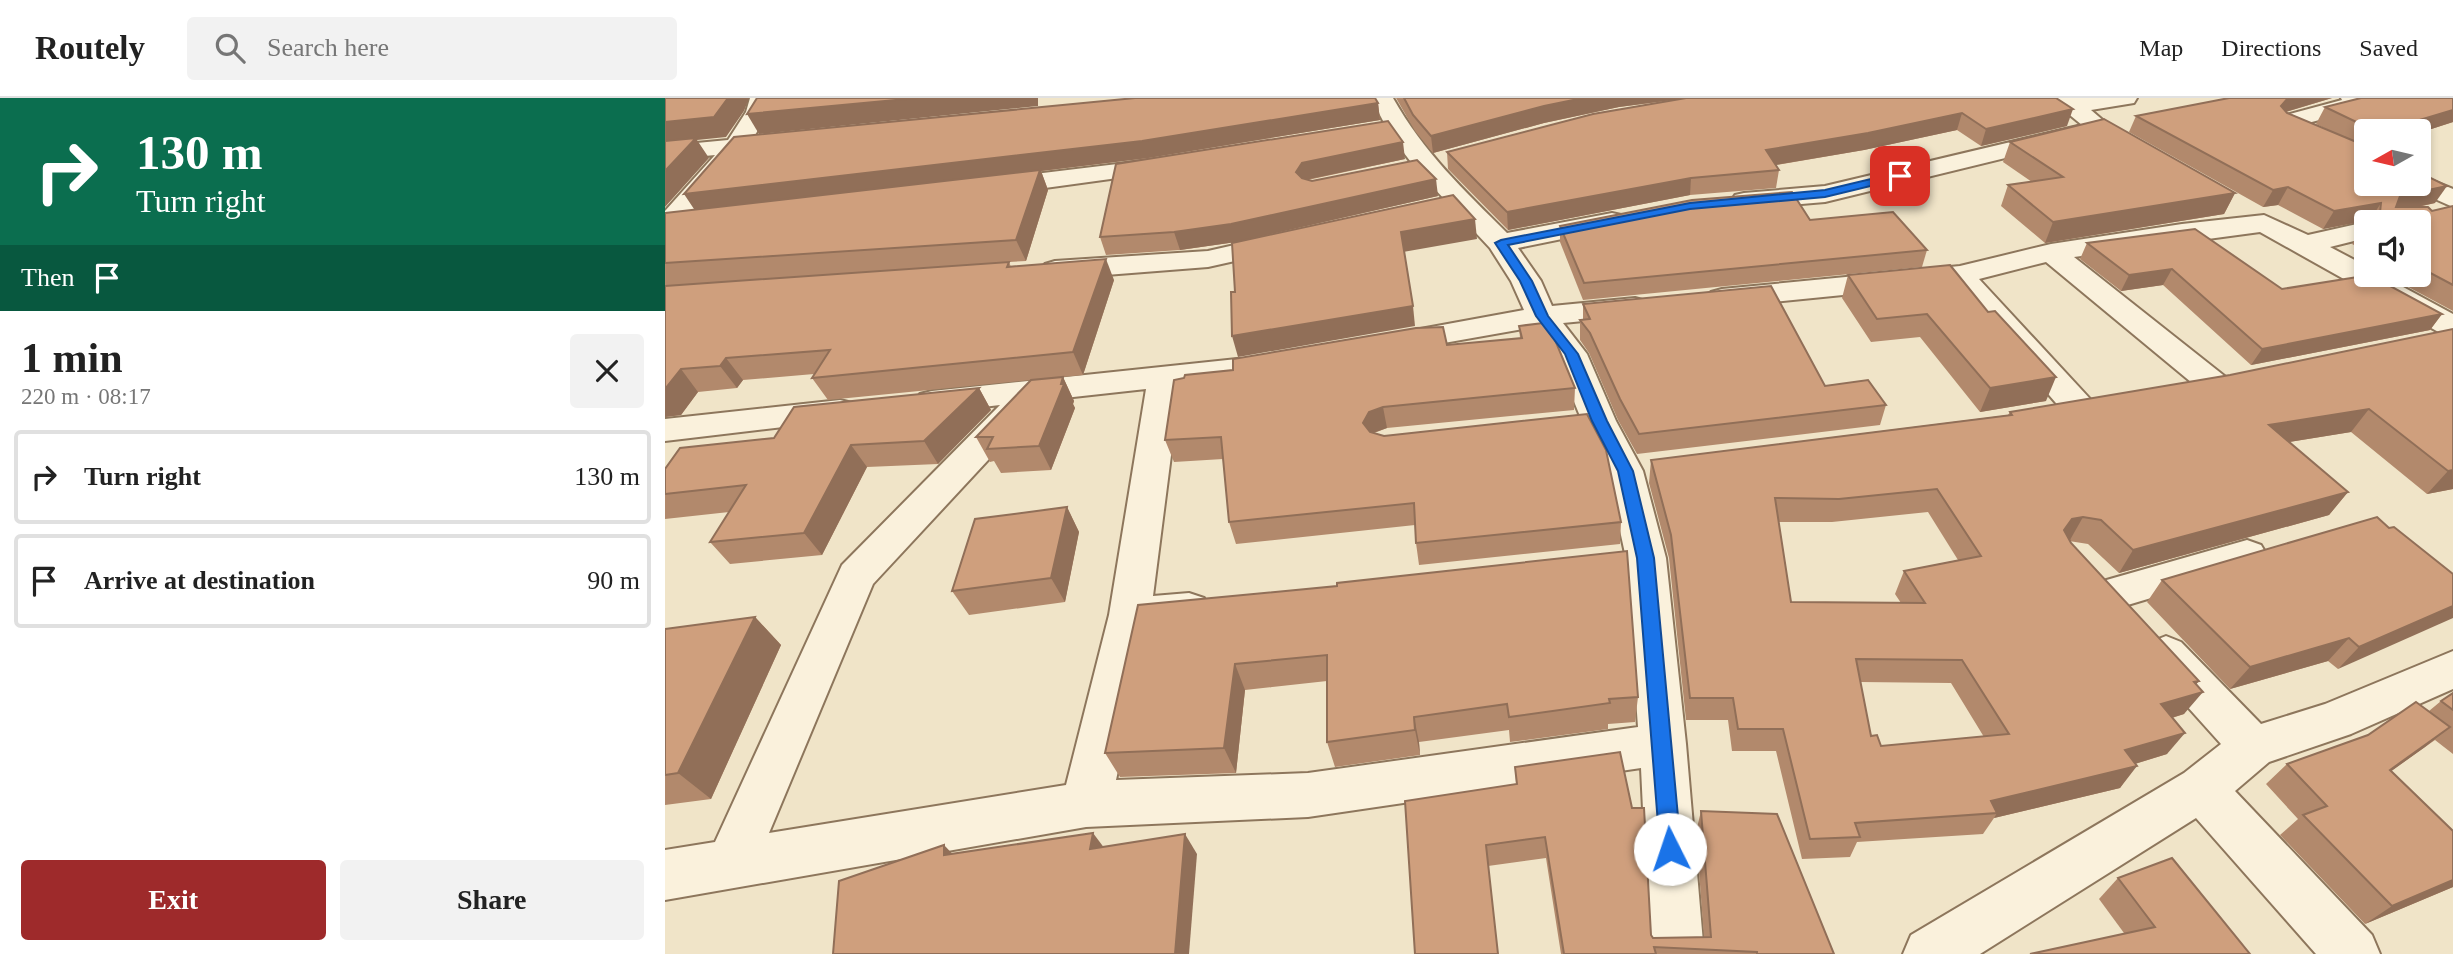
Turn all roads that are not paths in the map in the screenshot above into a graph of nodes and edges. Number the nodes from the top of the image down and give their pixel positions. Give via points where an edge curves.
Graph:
1 (761, 98) edge
2 (1382, 98) edge
3 (2126, 98) edge
4 (2352, 98) edge
5 (2067, 102) edge
6 (1398, 127) junction
7 (2101, 128) junction
8 (1371, 131) edge
9 (801, 140) edge
10 (2124, 141) edge
11 (735, 146) junction
12 (665, 153) edge
13 (2354, 153) edge
14 (1185, 162) edge
15 (2431, 189) edge
16 (969, 190) edge
17 (2453, 199) edge
18 (2229, 202) edge
19 (1717, 203) edge
20 (2453, 210) edge
21 (2431, 215) edge
22 (1636, 216) edge
23 (707, 221) edge
24 (2264, 223) junction
25 (665, 226) edge
26 (2354, 233) edge
27 (1315, 235) edge
28 (1501, 243) junction
29 (2305, 244) junction
30 (2051, 252) junction
31 (1027, 272) edge
32 (1960, 275) junction
33 (1542, 316) junction
34 (2453, 327) edge
35 (2453, 337) edge
36 (2413, 345) edge
37 (1364, 348) edge
38 (1272, 363) edge
39 (1164, 379) junction
40 (1032, 392) junction
41 (2174, 392) edge
42 (2041, 415) edge
43 (676, 443) edge
44 (2283, 545) edge
45 (1646, 558) junction
46 (1605, 562) edge
47 (1225, 605) edge
48 (1130, 615) junction
49 (2453, 669) edge
50 (1663, 744) junction
51 (2253, 747) junction
52 (2201, 789) junction
53 (1086, 804) junction
54 (731, 863) junction
55 (665, 875) edge
56 (1677, 954) edge
57 (1930, 954) edge
58 (2353, 954) edge

1 - 11 street via 760,108
2 - 6 street
3 - 5 street
4 - 13 street via 2360,102 2287,122
5 - 7 street
6 - 8 street
6 - 28 street via 1449,204
7 - 10 street
7 - 19 street via 1825,194
9 - 11 street
11 - 12 street
11 - 25 street
14 - 16 street
15 - 17 street
18 - 24 street
20 - 21 street
22 - 28 street
23 - 25 street
24 - 29 street
24 - 30 street
26 - 29 street
27 - 31 street via 1208,259
28 - 33 street
29 - 34 street
30 - 32 street
30 - 41 street via 2228,382
32 - 33 street
32 - 42 street via 2094,406
33 - 37 street
33 - 45 street via 1571,354 1580,424 1638,470
35 - 36 street
38 - 39 street
39 - 40 street
39 - 48 street
40 - 43 street via 709,424
40 - 54 street via 856,576
44 - 51 street via 2097,579
45 - 46 street
45 - 50 street
47 - 48 street
48 - 53 street
49 - 51 street via 2335,720
50 - 53 street via 1308,795
50 - 56 street
51 - 52 street
52 - 57 street
52 - 58 street
53 - 54 street
54 - 55 street

